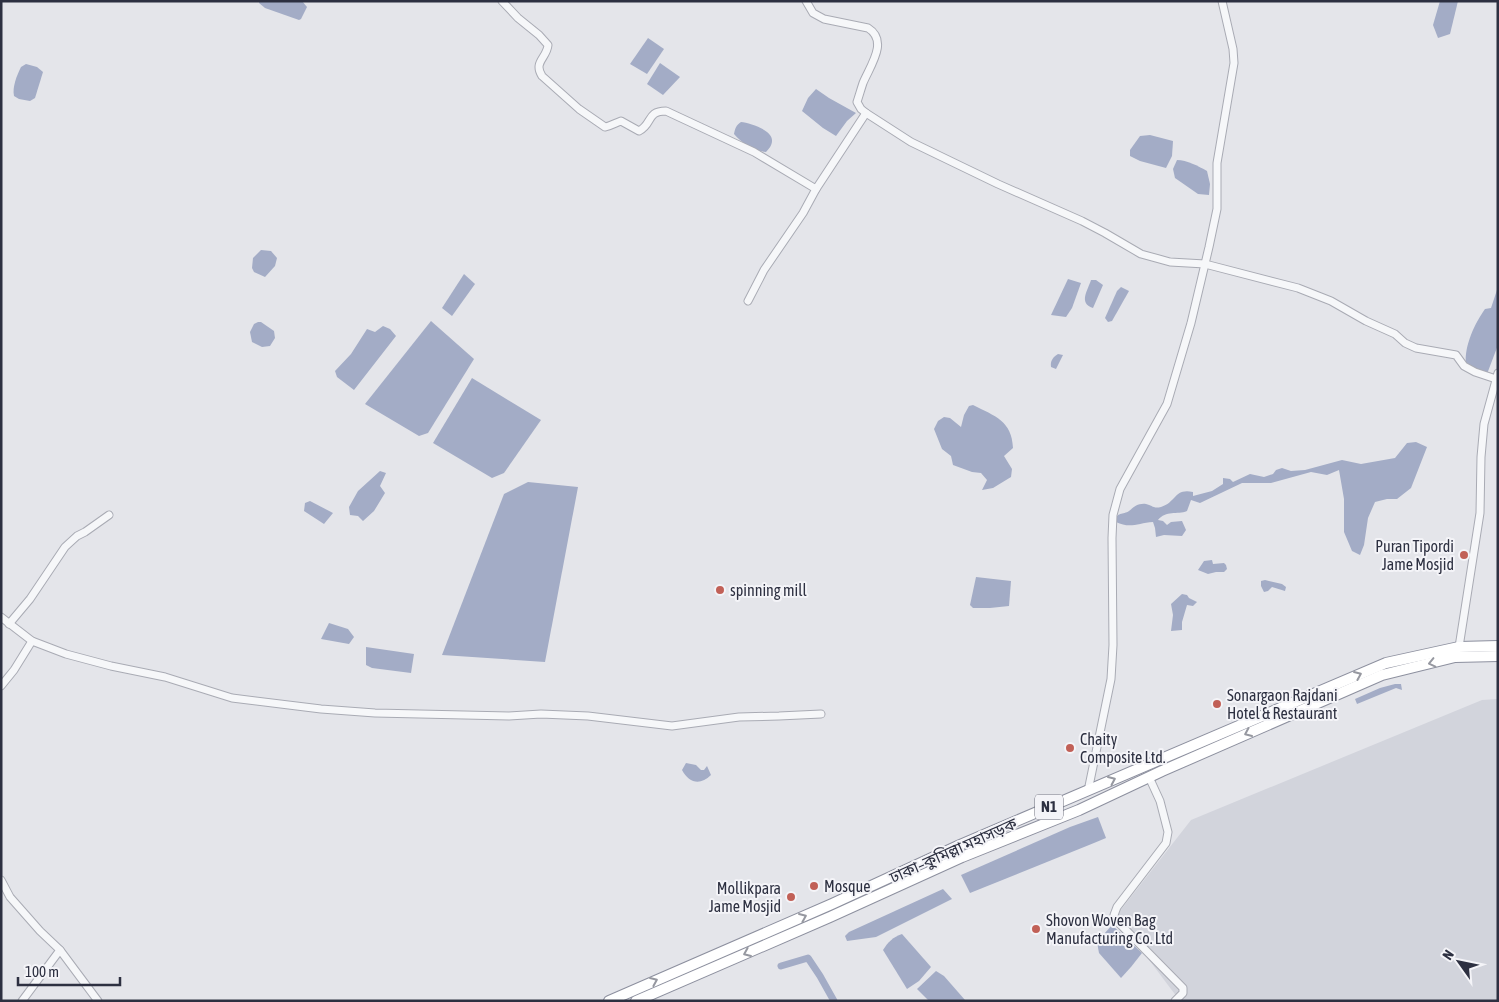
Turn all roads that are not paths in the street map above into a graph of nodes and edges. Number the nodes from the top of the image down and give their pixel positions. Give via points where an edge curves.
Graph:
1 (502, 1) edge
2 (806, 1) edge
3 (1222, 1) edge
4 (866, 113) junction
5 (816, 189) junction
6 (1206, 264) junction
7 (748, 301) dead end
8 (1497, 376) edge
9 (109, 515) dead end
10 (1, 618) edge
11 (10, 624) junction
12 (32, 641) junction
13 (1498, 646) edge
14 (1456, 651) junction
15 (1498, 656) edge
16 (1, 686) edge
17 (821, 714) dead end
18 (1149, 777) junction
19 (1088, 791) junction
20 (1, 880) edge
21 (60, 950) junction
22 (22, 1001) edge
23 (98, 1001) edge
24 (610, 1001) edge
25 (636, 1001) edge
26 (1175, 1001) edge

1 - 5 street via 548,45 539,65 542,76 605,128 621,121 639,131 653,113 666,111 754,152
2 - 4 street via 813,13 824,19 868,28 877,38 877,54 857,102
3 - 6 street via 1234,63 1217,163 1216,209
4 - 5 street
4 - 6 street via 911,142 1082,221 1141,254 1170,262
5 - 7 street
6 - 8 street via 1298,288 1395,334 1416,348 1456,355 1464,366 1474,372
6 - 19 street via 1167,404 1120,490 1113,516 1111,679
8 - 14 street via 1484,424 1480,513
9 - 11 street via 65,547
10 - 11 street
11 - 12 street
12 - 16 street
12 - 17 street via 66,654 232,698 321,709 375,713 541,714 672,726 739,717
13 - 14 highway, ঢাকা–কুমিল্লা মহাসড়ক / N1
14 - 15 highway, ঢাকা–কুমিল্লা মহাসড়ক / N1
14 -> 18 highway, ঢাকা–কুমিল্লা মহাসড়ক / N1 via 1382,675
19 -> 14 highway, ঢাকা–কুমিল্লা মহাসড়ক / N1 via 1386,663
18 -> 25 highway, ঢাকা–কুমিল্লা মহাসড়ক / N1
18 - 26 street via 1160,801 1168,832 1166,843 1128,891 1114,918 1183,988 1183,993
24 -> 19 highway, ঢাকা–কুমিল্লা মহাসড়ক / N1
20 - 21 street via 10,897
21 - 22 street
21 - 23 street

